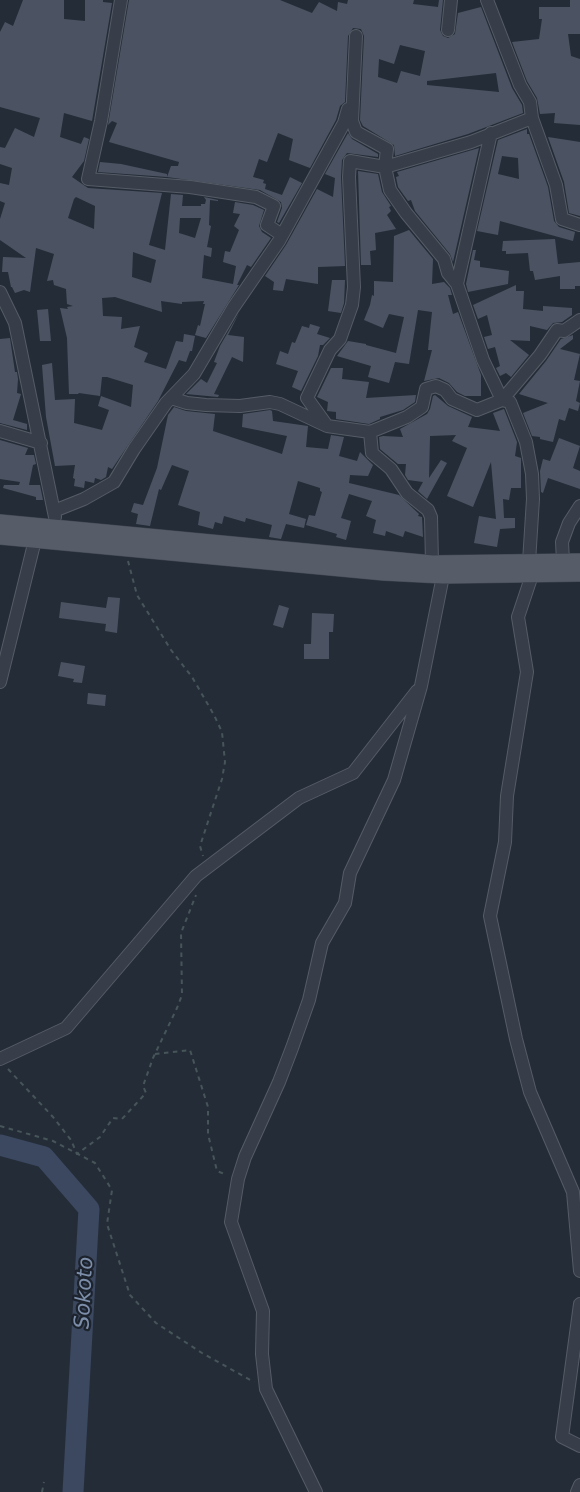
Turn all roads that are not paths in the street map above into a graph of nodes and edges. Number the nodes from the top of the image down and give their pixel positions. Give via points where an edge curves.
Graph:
1 (121, 0) edge
2 (451, 0) edge
3 (487, 0) edge
4 (448, 30) dead end
5 (356, 36) dead end
6 (354, 91) junction
7 (532, 118) junction
8 (491, 133) junction
9 (385, 167) junction
10 (580, 225) edge
11 (282, 235) junction
12 (457, 284) junction
13 (0, 292) edge
14 (580, 320) edge
15 (171, 398) junction
16 (502, 400) junction
17 (327, 426) junction
18 (0, 431) edge
19 (370, 432) junction
20 (41, 443) junction
21 (580, 506) edge
22 (54, 511) junction
23 (0, 522) edge
24 (58, 535) junction
25 (0, 537) edge
26 (35, 540) junction
27 (563, 561) junction
28 (580, 561) edge
29 (432, 563) junction
30 (530, 568) junction
31 (580, 574) edge
32 (443, 576) junction
33 (0, 682) edge
34 (421, 686) junction
35 (2, 1063) edge
36 (580, 1271) edge
37 (580, 1304) edge
38 (580, 1446) edge
39 (580, 1485) edge
40 (316, 1492) edge
41 (577, 1492) edge

1 - 11 street via 88,179 256,197 274,206 267,225
2 - 4 street
3 - 7 street via 530,102
5 - 6 street
6 - 9 street via 352,121 356,132 387,149
6 - 11 street via 344,123
7 - 8 street
7 - 10 street via 556,185 562,219
8 - 9 street
8 - 12 street
9 - 12 street via 390,190 444,259
9 - 17 street via 350,161 352,305 340,339 330,350 308,398
11 - 15 street via 194,374
12 - 16 street via 483,360
13 - 20 street via 15,323
14 - 16 street via 564,331 557,330
15 - 17 street via 206,405 270,402
15 - 22 street via 114,482
16 - 19 street via 477,410 452,399 436,386 426,389 422,407
16 - 30 street via 510,402 526,442 532,474
17 - 19 street
18 - 20 street
19 - 29 street via 372,453 391,469 407,493 428,510
20 - 22 street
21 - 27 street via 562,542
22 - 24 street
23 - 24 main road
24 - 26 main road
24 - 29 main road
24 - 32 main road via 125,549
25 - 26 main road
26 - 33 street
27 - 28 main road
27 - 30 main road
29 - 30 main road
30 - 31 main road
30 - 32 main road
30 - 36 street via 518,617 527,672 507,796 505,842 490,916 530,1092 573,1192
32 - 34 street
34 - 35 street via 353,773 299,798 196,876 66,1028
34 - 40 street via 394,780 350,873 345,903 322,943 306,1010 245,1157 231,1222 263,1311 266,1389
37 - 38 street via 562,1437
39 - 41 street

